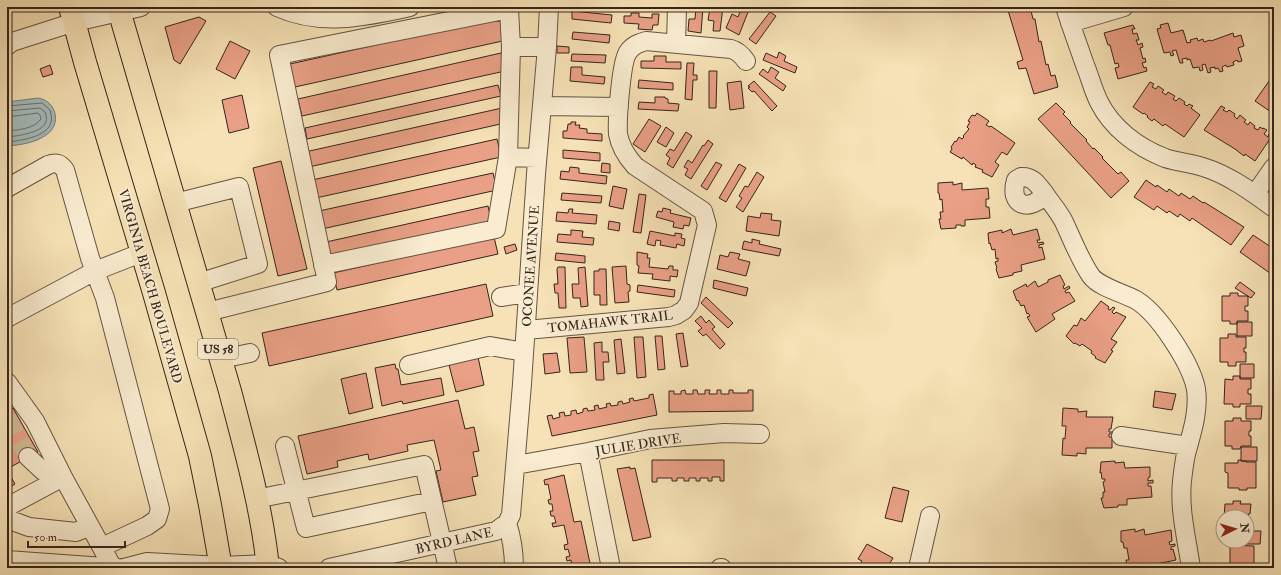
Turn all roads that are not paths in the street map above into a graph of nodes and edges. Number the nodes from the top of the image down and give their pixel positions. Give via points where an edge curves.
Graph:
1 (141, 7) edge
2 (277, 7) edge
3 (410, 7) edge
4 (549, 7) edge
5 (677, 7) edge
6 (1124, 7) edge
7 (118, 9) edge
8 (72, 14) edge
9 (1068, 15) edge
10 (676, 44) junction
11 (7, 46) edge
12 (511, 47) junction
13 (547, 47) junction
14 (746, 61) dead end
15 (542, 106) junction
16 (619, 107) junction
17 (508, 156) junction
18 (538, 158) junction
19 (1274, 167) edge
20 (7, 188) edge
21 (1045, 194) dead end
22 (1255, 194) junction
23 (175, 203) junction
24 (1274, 208) edge
25 (142, 253) junction
26 (324, 265) junction
27 (94, 271) junction
28 (198, 282) junction
29 (528, 293) junction
30 (501, 297) dead end
31 (207, 312) junction
32 (7, 318) edge
33 (526, 330) junction
34 (524, 352) junction
35 (250, 353) dead end
36 (221, 359) junction
37 (409, 365) dead end
38 (7, 382) edge
39 (760, 434) dead end
40 (1121, 436) dead end
41 (285, 446) dead end
42 (1188, 446) junction
43 (588, 452) junction
44 (28, 457) tunnel mouth
45 (516, 465) junction
46 (63, 477) junction
47 (296, 491) junction
48 (256, 499) junction
49 (432, 501) junction
50 (7, 507) edge
51 (930, 516) dead end
52 (7, 519) edge
53 (507, 523) junction
54 (90, 526) junction
55 (442, 544) junction
56 (102, 547) junction
57 (7, 560) edge
58 (350, 566) edge
59 (221, 567) edge
60 (271, 567) edge
61 (113, 568) edge
62 (118, 568) edge
63 (124, 568) edge
64 (329, 568) edge
65 (448, 568) edge
66 (514, 568) edge
67 (611, 568) edge
68 (918, 568) edge
69 (1191, 568) edge

1 - 7 street
2 - 3 street via 298,15 333,19
4 - 13 street, OCONEE AVENUE
5 - 10 street
6 - 9 street
7 - 8 street
7 - 23 main road, US 58
8 - 11 street
8 - 25 main road, VIRGINIA BEACH BOULEVARD
9 - 22 street via 1098,101 1117,128 1149,150 1171,160 1212,170
10 - 14 street, TOMAHAWK TRAIL via 736,50
10 - 16 street, TOMAHAWK TRAIL via 646,41 632,47 625,59
12 - 13 street
12 - 17 street
12 - 26 street via 509,9 279,55
13 - 15 street, OCONEE AVENUE
15 - 16 street
15 - 18 street, OCONEE AVENUE
16 - 33 street, TOMAHAWK TRAIL via 618,134 628,158 635,166 703,211 706,217 708,225 689,303 684,310 669,317
17 - 18 street
17 - 26 street via 496,229
18 - 29 street, OCONEE AVENUE
19 - 22 street
20 - 27 street via 48,165 55,162 61,164 65,170
21 - 42 street via 1063,220 1091,276 1105,287 1123,293 1148,310 1182,354 1190,369 1197,405
22 - 24 street
23 - 28 main road, US 58
23 - 28 street via 239,187 258,264
25 - 27 street
25 - 59 main road, VIRGINIA BEACH BOULEVARD via 200,456
26 - 31 street via 327,282
27 - 32 street
27 - 56 street via 105,298 160,509 157,519 147,526
28 - 31 main road, US 58
29 - 30 street
29 - 33 street, OCONEE AVENUE
31 - 36 main road, US 58
33 - 34 street, OCONEE AVENUE
34 - 37 street via 490,346
34 - 45 street, OCONEE AVENUE
35 - 36 street
36 - 48 main road, US 58
38 - 46 street via 35,422
39 - 43 street, JULIE DRIVE via 724,433 650,440
40 - 42 street
41 - 47 street
42 - 69 street via 1181,504
43 - 45 street, JULIE DRIVE
43 - 67 street
44 - 46 street via 43,471
45 - 53 street, OCONEE AVENUE via 512,511
46 - 50 street
46 - 54 street
47 - 48 street
47 - 49 street via 306,528
47 - 49 street via 424,465
48 - 60 main road, US 58
49 - 55 street
51 - 68 street
52 - 54 street via 29,527 76,532
53 - 55 street, BYRD LANE via 496,531
53 - 66 street via 512,538
54 - 56 street
55 - 58 street, BYRD LANE
55 - 65 street
56 - 61 street
57 - 61 street
58 - 64 street, BYRD LANE
59 - 60 street
59 - 63 street via 147,562
61 - 62 street

